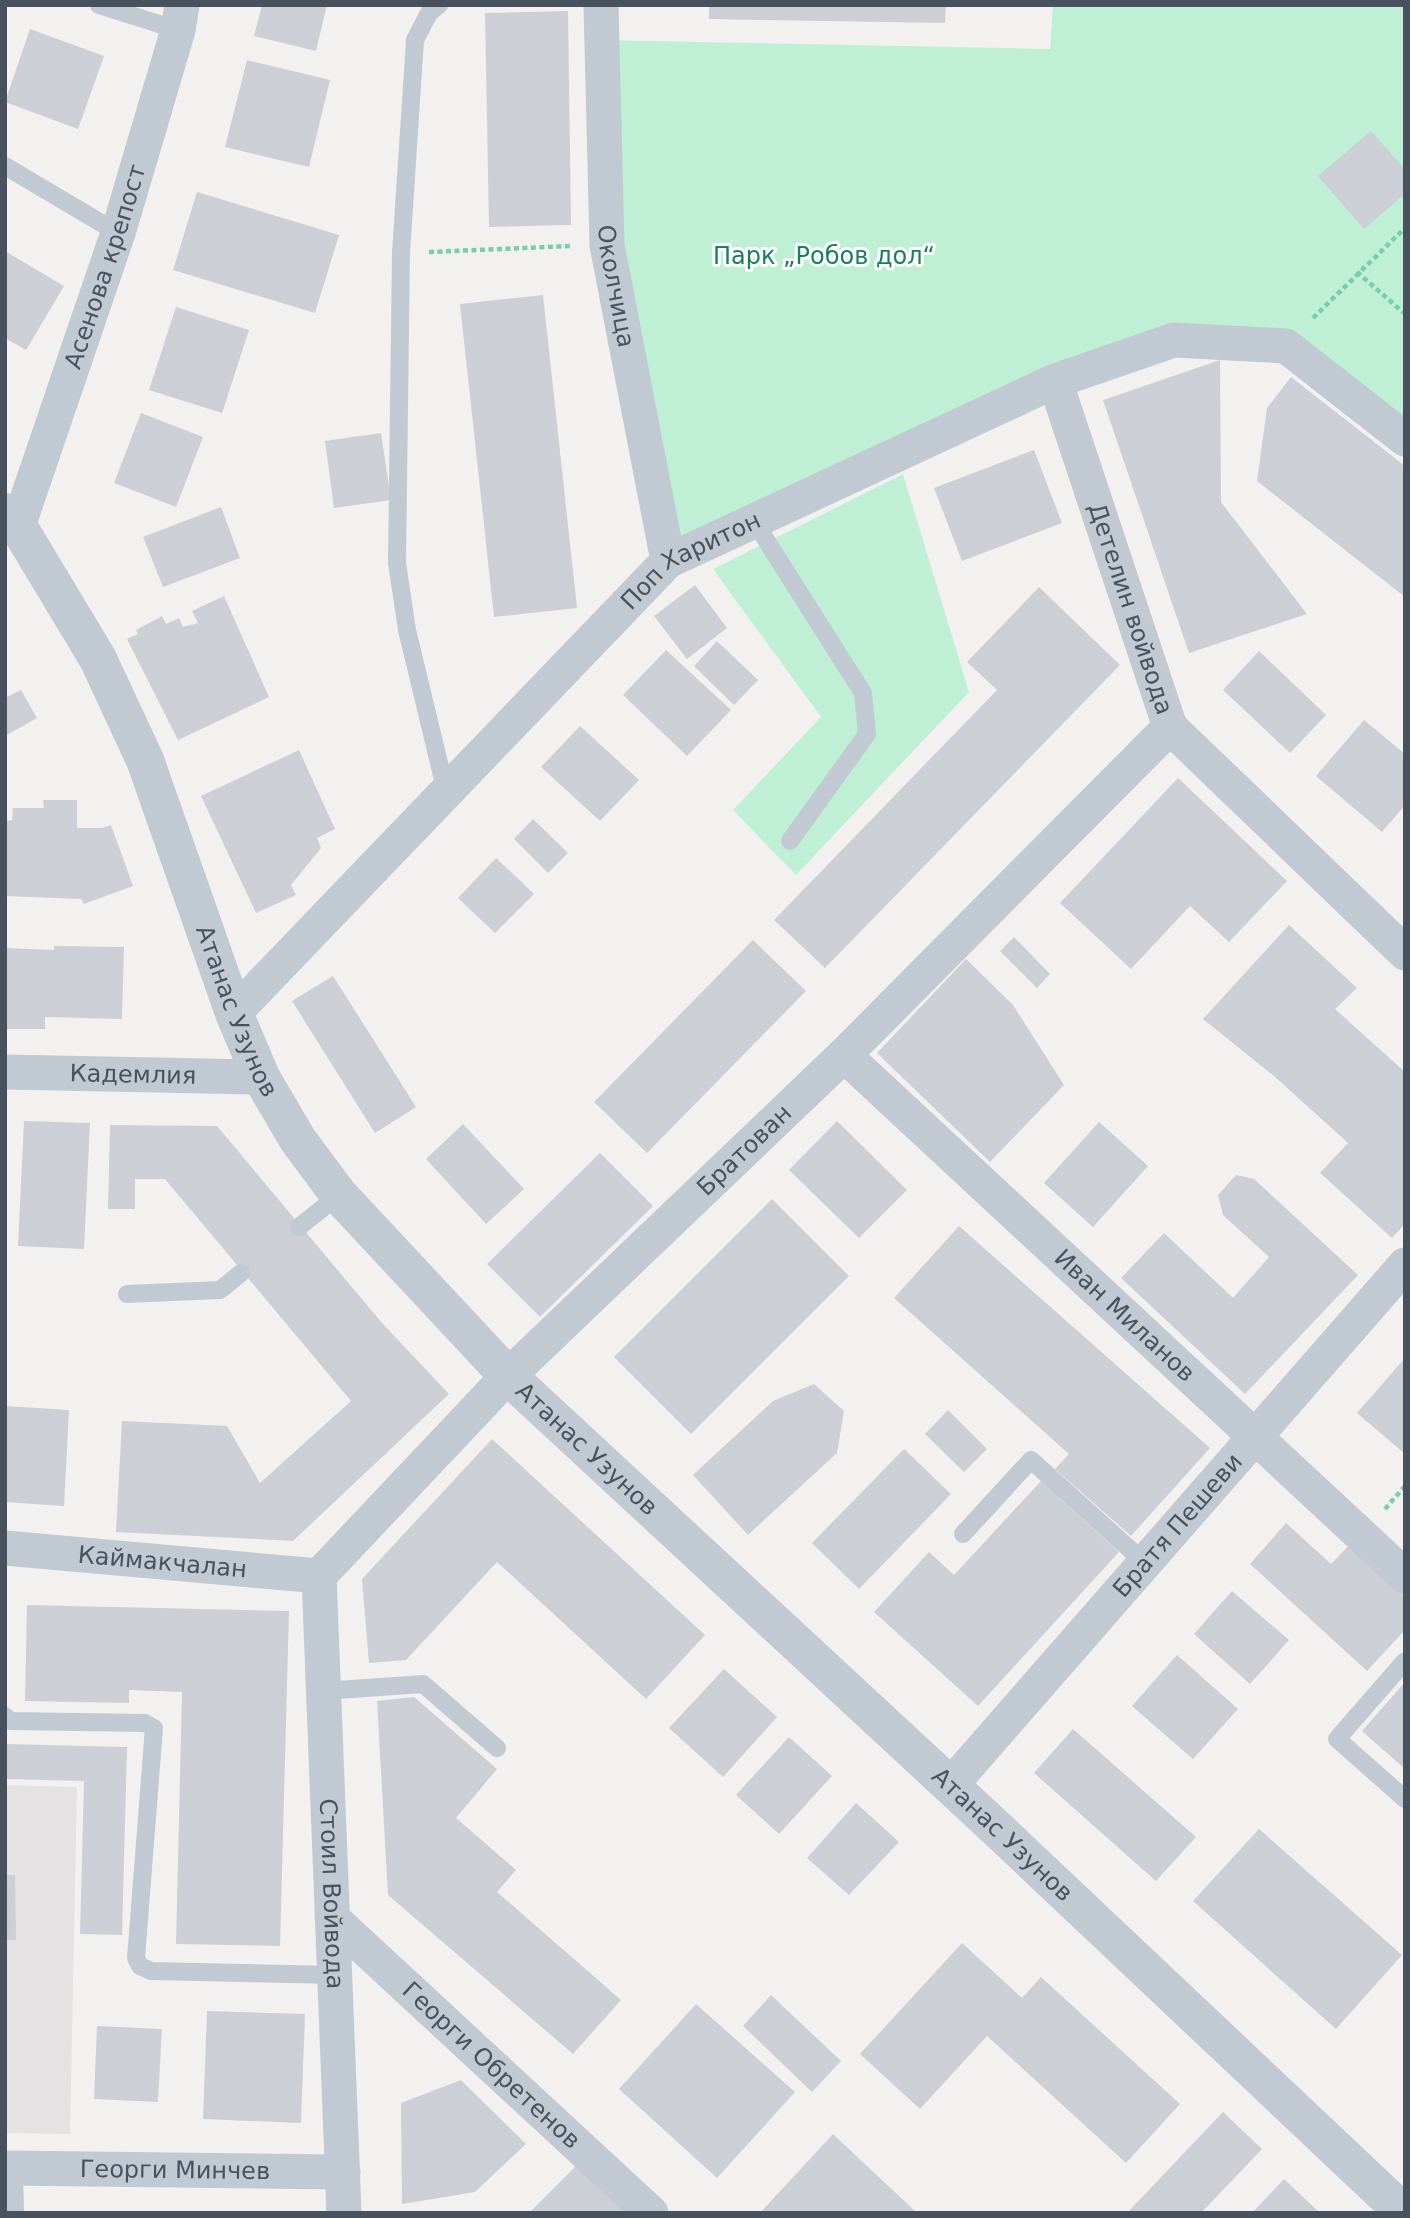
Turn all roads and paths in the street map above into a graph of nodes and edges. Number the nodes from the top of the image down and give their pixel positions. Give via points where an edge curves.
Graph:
1 (99, 5) edge
2 (439, 5) edge
3 (601, 5) edge
4 (180, 18) edge
5 (5, 166) edge
6 (1405, 229) edge
7 (118, 233) junction
8 (607, 245) junction
9 (401, 253) junction
10 (1357, 272) junction
11 (1405, 314) edge
12 (1297, 334) junction
13 (1055, 381) junction
14 (1405, 439) edge
15 (754, 521) junction
16 (10, 522) edge
17 (668, 561) junction
18 (1170, 727) junction
19 (446, 792) junction
20 (790, 841) dead end
21 (1405, 953) edge
22 (234, 1013) junction
23 (844, 1055) junction
24 (5, 1072) edge
25 (261, 1077) junction
26 (339, 1195) junction
27 (299, 1227) dead end
28 (1405, 1265) edge
29 (242, 1273) dead end
30 (127, 1294) dead end
31 (508, 1376) junction
32 (1253, 1436) junction
33 (963, 1534) dead end
34 (5, 1548) edge
35 (1144, 1563) junction
36 (318, 1576) junction
37 (1405, 1576) edge
38 (1405, 1661) edge
39 (323, 1691) junction
40 (5, 1716) edge
41 (497, 1748) dead end
42 (950, 1786) junction
43 (1405, 1799) edge
44 (332, 1918) junction
45 (335, 1975) junction
46 (9, 2168) edge
47 (343, 2172) junction
48 (15, 2213) edge
49 (344, 2213) edge
50 (651, 2213) edge
51 (1404, 2213) edge

1 - 4 lane
2 - 9 lane via 429,13 415,40
3 - 8 street, Околчица
4 - 7 street, Асенова крепост
5 - 7 lane
6 - 10 path
7 - 16 street, Асенова крепост
8 - 9 path
8 - 17 street, Околчица
9 - 19 lane via 397,563 407,630
10 - 11 path
10 - 12 path
12 - 13 street, Поп Харитон via 1174,340
12 - 14 street
13 - 15 street, Поп Харитон
13 - 18 street, Детелин войвода
15 - 17 street, Поп Харитон
15 - 20 lane via 863,693 867,734
16 - 22 street, Атанас Узунов via 98,659 145,760
17 - 19 street, Поп Харитон
18 - 21 street, Детелин войвода
18 - 23 street, Братован
19 - 22 street, Поп Харитон
22 - 25 street, Атанас Узунов
23 - 31 street, Братован
23 - 32 street, Иван Миланов
24 - 25 street, Кадемлия
25 - 26 street, Атанас Узунов via 298,1140
26 - 27 lane
26 - 31 street, Атанас Узунов
28 - 32 street, Братя Пешеви
29 - 30 lane via 220,1290
31 - 36 street, Братован
31 - 42 street, Атанас Узунов
32 - 35 street, Братя Пешеви
32 - 37 street, Иван Миланов
33 - 35 lane via 1031,1460
34 - 36 street, Каймакчалан
35 - 42 street, Братя Пешеви
36 - 39 street, Стоил Войвода
38 - 43 lane via 1337,1739
39 - 41 lane via 423,1684
39 - 44 street, Стоил Войвода
40 - 45 lane via 10,1721 145,1723 153,1728 135,1958 140,1966 151,1971
42 - 51 street, Атанас Узунов
44 - 45 street, Стоил Войвода
44 - 50 street, Георги Обретенов
45 - 47 street, Стоил Войвода
46 - 47 street, Георги Минчев
46 - 48 lane
47 - 49 street, Стоил Войвода

